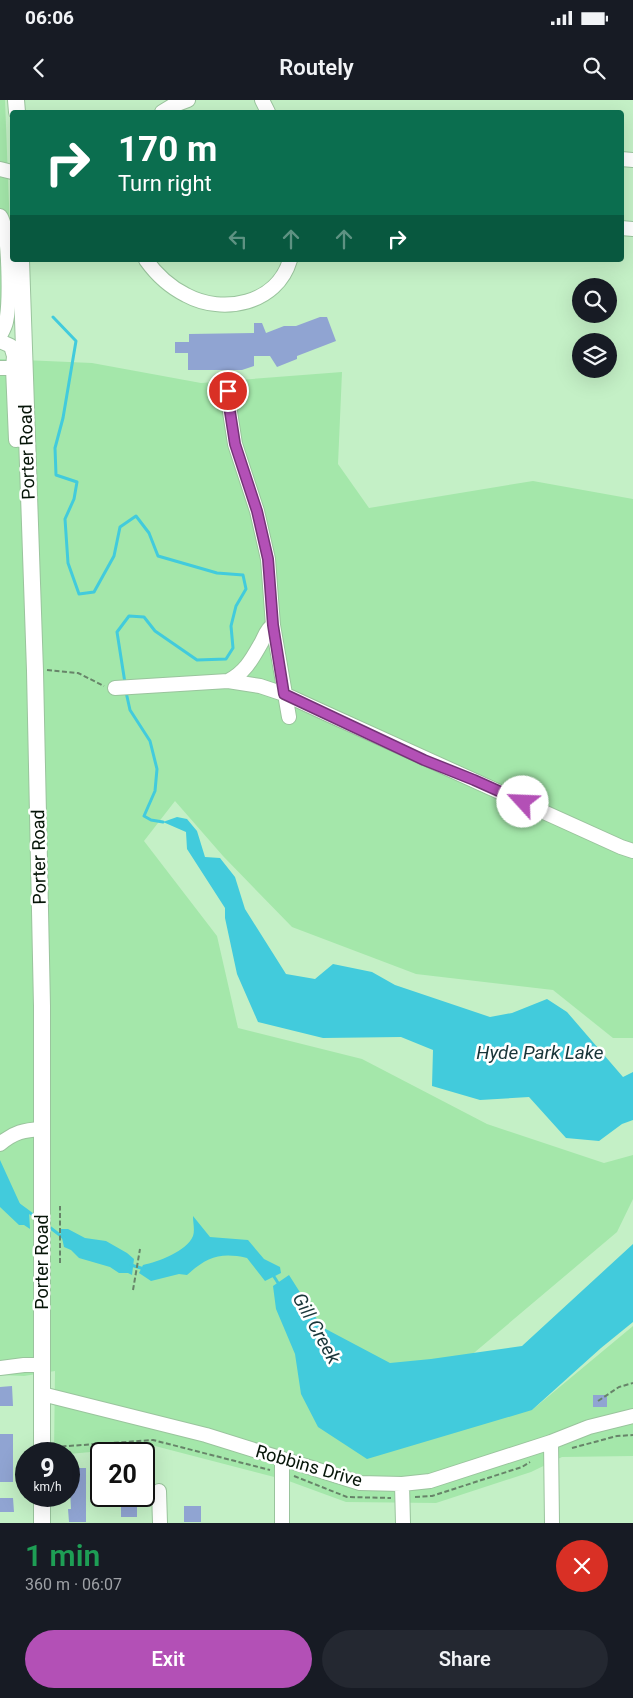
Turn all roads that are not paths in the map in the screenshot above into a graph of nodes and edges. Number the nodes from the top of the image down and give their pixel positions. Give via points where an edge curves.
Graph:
1 (188, 100) edge
2 (165, 110) edge
3 (0, 216) edge
4 (3, 244) edge
5 (21, 262) edge
6 (147, 262) edge
7 (289, 262) edge
8 (4, 291) edge
9 (0, 336) edge
10 (0, 341) edge
11 (7, 368) edge
12 (228, 391) dead end
13 (16, 440) dead end
14 (273, 625) junction
15 (228, 681) junction
16 (116, 688) road end
17 (284, 694) junction
18 (289, 717) dead end
19 (633, 850) edge
20 (42, 1129) junction
21 (0, 1144) edge
22 (42, 1365) junction
23 (0, 1368) edge
24 (42, 1394) junction
25 (633, 1416) edge
26 (47, 1442) edge
27 (551, 1447) junction
28 (282, 1466) junction
29 (402, 1484) junction
30 (159, 1491) dead end
31 (42, 1507) edge
32 (42, 1523) edge
33 (160, 1523) edge
34 (282, 1523) edge
35 (403, 1523) edge
36 (552, 1523) edge

1 - 2 street
3 - 4 street via 4,220
4 - 8 street
5 - 20 main road, Porter Road via 35,671
6 - 7 street via 155,273 186,296 210,304 236,304 259,298 276,286
8 - 9 street via 6,324
10 - 11 street via 11,346 14,356
11 - 13 street
12 - 14 street via 235,444 257,511 268,559
14 - 15 street via 240,675
14 - 17 street
15 - 16 street
15 - 17 street
17 - 18 street
17 - 19 street via 424,760
20 - 21 street via 26,1130
20 - 22 main road, Porter Road
22 - 23 street
22 - 24 main road, Porter Road
24 - 26 main road, Porter Road
24 - 28 street, Robbins Drive via 206,1435
25 - 27 street, Robbins Drive via 589,1427
27 - 29 street, Robbins Drive via 430,1481
27 - 36 street
28 - 29 street, Robbins Drive via 360,1483
28 - 34 street
29 - 35 street
30 - 33 street
31 - 32 main road

